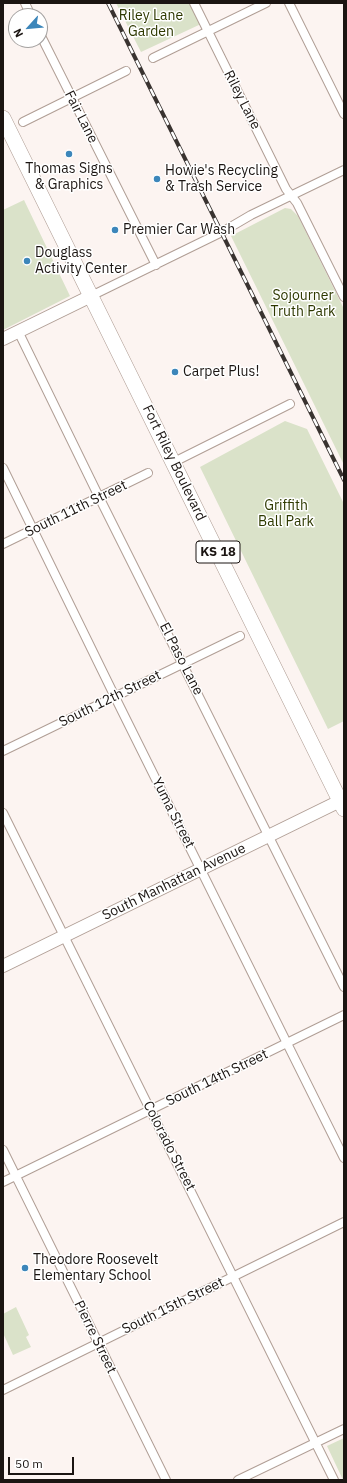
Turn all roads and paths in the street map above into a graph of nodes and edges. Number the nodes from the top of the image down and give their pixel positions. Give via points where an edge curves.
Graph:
1 (194, 3) edge
2 (266, 3) edge
3 (289, 3) edge
4 (208, 31) junction
5 (47, 48) edge
6 (153, 58) dead end
7 (126, 71) dead end
8 (72, 98) junction
9 (343, 110) edge
10 (3, 118) edge
11 (23, 122) dead end
12 (344, 170) edge
13 (292, 196) junction
14 (156, 265) junction
15 (91, 296) junction
16 (344, 297) edge
17 (18, 331) junction
18 (3, 339) edge
19 (290, 404) dead end
20 (174, 462) junction
21 (3, 468) edge
22 (148, 473) dead end
23 (99, 497) junction
24 (34, 529) junction
25 (3, 544) edge
26 (240, 636) dead end
27 (183, 663) junction
28 (115, 697) junction
29 (3, 751) edge
30 (343, 803) edge
31 (3, 813) edge
32 (268, 836) junction
33 (201, 869) junction
34 (63, 936) junction
35 (3, 966) edge
36 (344, 987) edge
37 (344, 1015) edge
38 (287, 1043) junction
39 (151, 1110) junction
40 (3, 1150) edge
41 (344, 1158) edge
42 (15, 1176) junction
43 (3, 1182) edge
44 (344, 1222) edge
45 (234, 1276) junction
46 (98, 1343) junction
47 (3, 1390) edge
48 (344, 1429) edge
49 (315, 1443) junction
50 (166, 1480) edge
51 (238, 1480) edge
52 (334, 1480) edge

1 - 4 street, Riley Lane
2 - 4 street
3 - 9 street
4 - 6 street
4 - 13 street, Riley Lane via 286,189
5 - 8 street, Fair Lane
7 - 8 street
8 - 11 street
8 - 14 street, Fair Lane
10 - 15 highway, Fort Riley Boulevard / KS 18
12 - 13 street
13 - 14 street
13 - 16 street, Riley Lane
14 - 15 street
15 - 17 street
15 - 20 highway, Fort Riley Boulevard / KS 18
17 - 18 street
17 - 23 street, El Paso Lane
19 - 20 street
20 - 30 highway, Fort Riley Boulevard / KS 18
21 - 24 street, Yuma Street
22 - 23 street, South 11th Street
23 - 24 street, South 11th Street
23 - 27 street, El Paso Lane
24 - 25 street, South 11th Street
24 - 28 street, Yuma Street
26 - 27 street, South 12th Street
27 - 28 street, South 12th Street
27 - 32 street, El Paso Lane
28 - 29 street, South 12th Street
28 - 33 street, Yuma Street
30 - 32 street, South Manhattan Avenue
31 - 34 street, Colorado Street
32 - 33 street, South Manhattan Avenue
32 - 36 street, El Paso Lane
33 - 34 street, South Manhattan Avenue
33 - 38 street, Yuma Street
34 - 35 street, South Manhattan Avenue
34 - 39 street, Colorado Street
37 - 38 street, South 14th Street
38 - 39 street, South 14th Street
38 - 41 street, Yuma Street
39 - 42 street, South 14th Street
39 - 45 street, Colorado Street
40 - 42 street, Pierre Street
42 - 43 street, South 14th Street
42 - 46 street, Pierre Street
44 - 45 street, South 15th Street
45 - 46 street, South 15th Street
45 - 49 street, Colorado Street
46 - 47 street, South 15th Street
46 - 50 street, Pierre Street
48 - 49 street
49 - 51 street
49 - 52 street, Colorado Street

